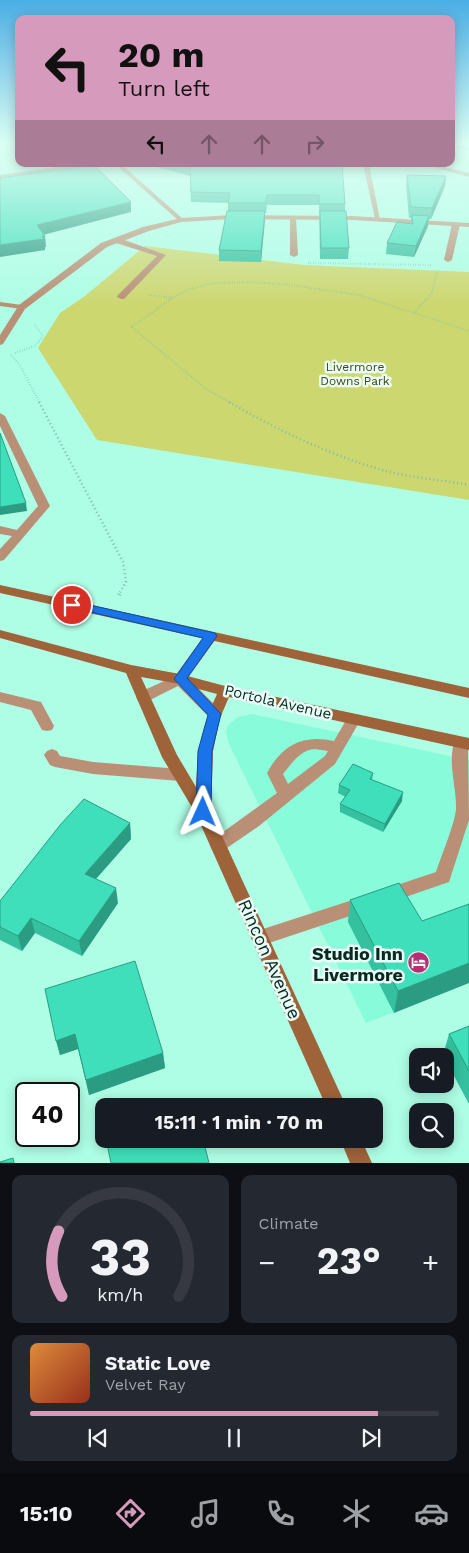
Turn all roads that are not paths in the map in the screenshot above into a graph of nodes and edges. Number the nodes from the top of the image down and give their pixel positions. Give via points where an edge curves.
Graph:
1 (154, 196) edge
2 (373, 196) edge
3 (293, 218) junction
4 (378, 219) junction
5 (181, 220) junction
6 (456, 224) junction
7 (469, 225) edge
8 (116, 240) junction
9 (294, 256) road end
10 (448, 260) dead end
11 (121, 297) dead end
12 (0, 304) edge
13 (22, 307) junction
14 (0, 342) edge
15 (0, 416) edge
16 (0, 530) edge
17 (20, 534) junction
18 (0, 557) edge
19 (0, 588) edge
20 (0, 634) edge
21 (211, 636) junction
22 (131, 670) junction
23 (180, 679) junction
24 (226, 691) junction
25 (469, 694) edge
26 (0, 697) edge
27 (142, 697) junction
28 (215, 714) junction
29 (354, 719) junction
30 (47, 726) dead end
31 (465, 744) edge
32 (337, 747) junction
33 (52, 755) dead end
34 (180, 775) junction
35 (286, 794) junction
36 (203, 812) junction
37 (218, 845) junction
38 (260, 938) junction
39 (332, 1098) edge
40 (354, 1148) edge
41 (361, 1163) edge

1 - 5 street
2 - 4 street
3 - 4 street
3 - 5 street
3 - 9 street
4 - 6 street
5 - 8 street
6 - 7 street
6 - 10 street
8 - 11 street via 162,255
8 - 13 street via 104,244
12 - 13 street
13 - 14 street
15 - 17 street via 44,506
16 - 17 street
17 - 18 street
19 - 21 main road
20 - 22 main road, Portola Avenue
21 - 23 street
21 - 25 main road
22 - 23 main road, Portola Avenue
22 - 27 main road, Rincon Avenue
23 - 24 main road, Portola Avenue
23 - 27 street
23 - 28 street
24 - 28 main road, Rincon Avenue
24 - 29 main road, Portola Avenue
26 - 30 street via 36,706
27 - 34 main road, Rincon Avenue
28 - 36 main road, Rincon Avenue via 205,751
29 - 31 main road, Portola Avenue
29 - 32 street
31 - 38 street via 460,763 464,810 443,877
32 - 35 street via 330,760
32 - 35 street via 304,744 290,756 275,773
33 - 34 street via 55,761 92,768
34 - 36 main road, Rincon Avenue
35 - 37 street
36 - 37 main road, Rincon Avenue
37 - 38 main road, Rincon Avenue
38 - 39 main road, Rincon Avenue
40 - 41 main road

